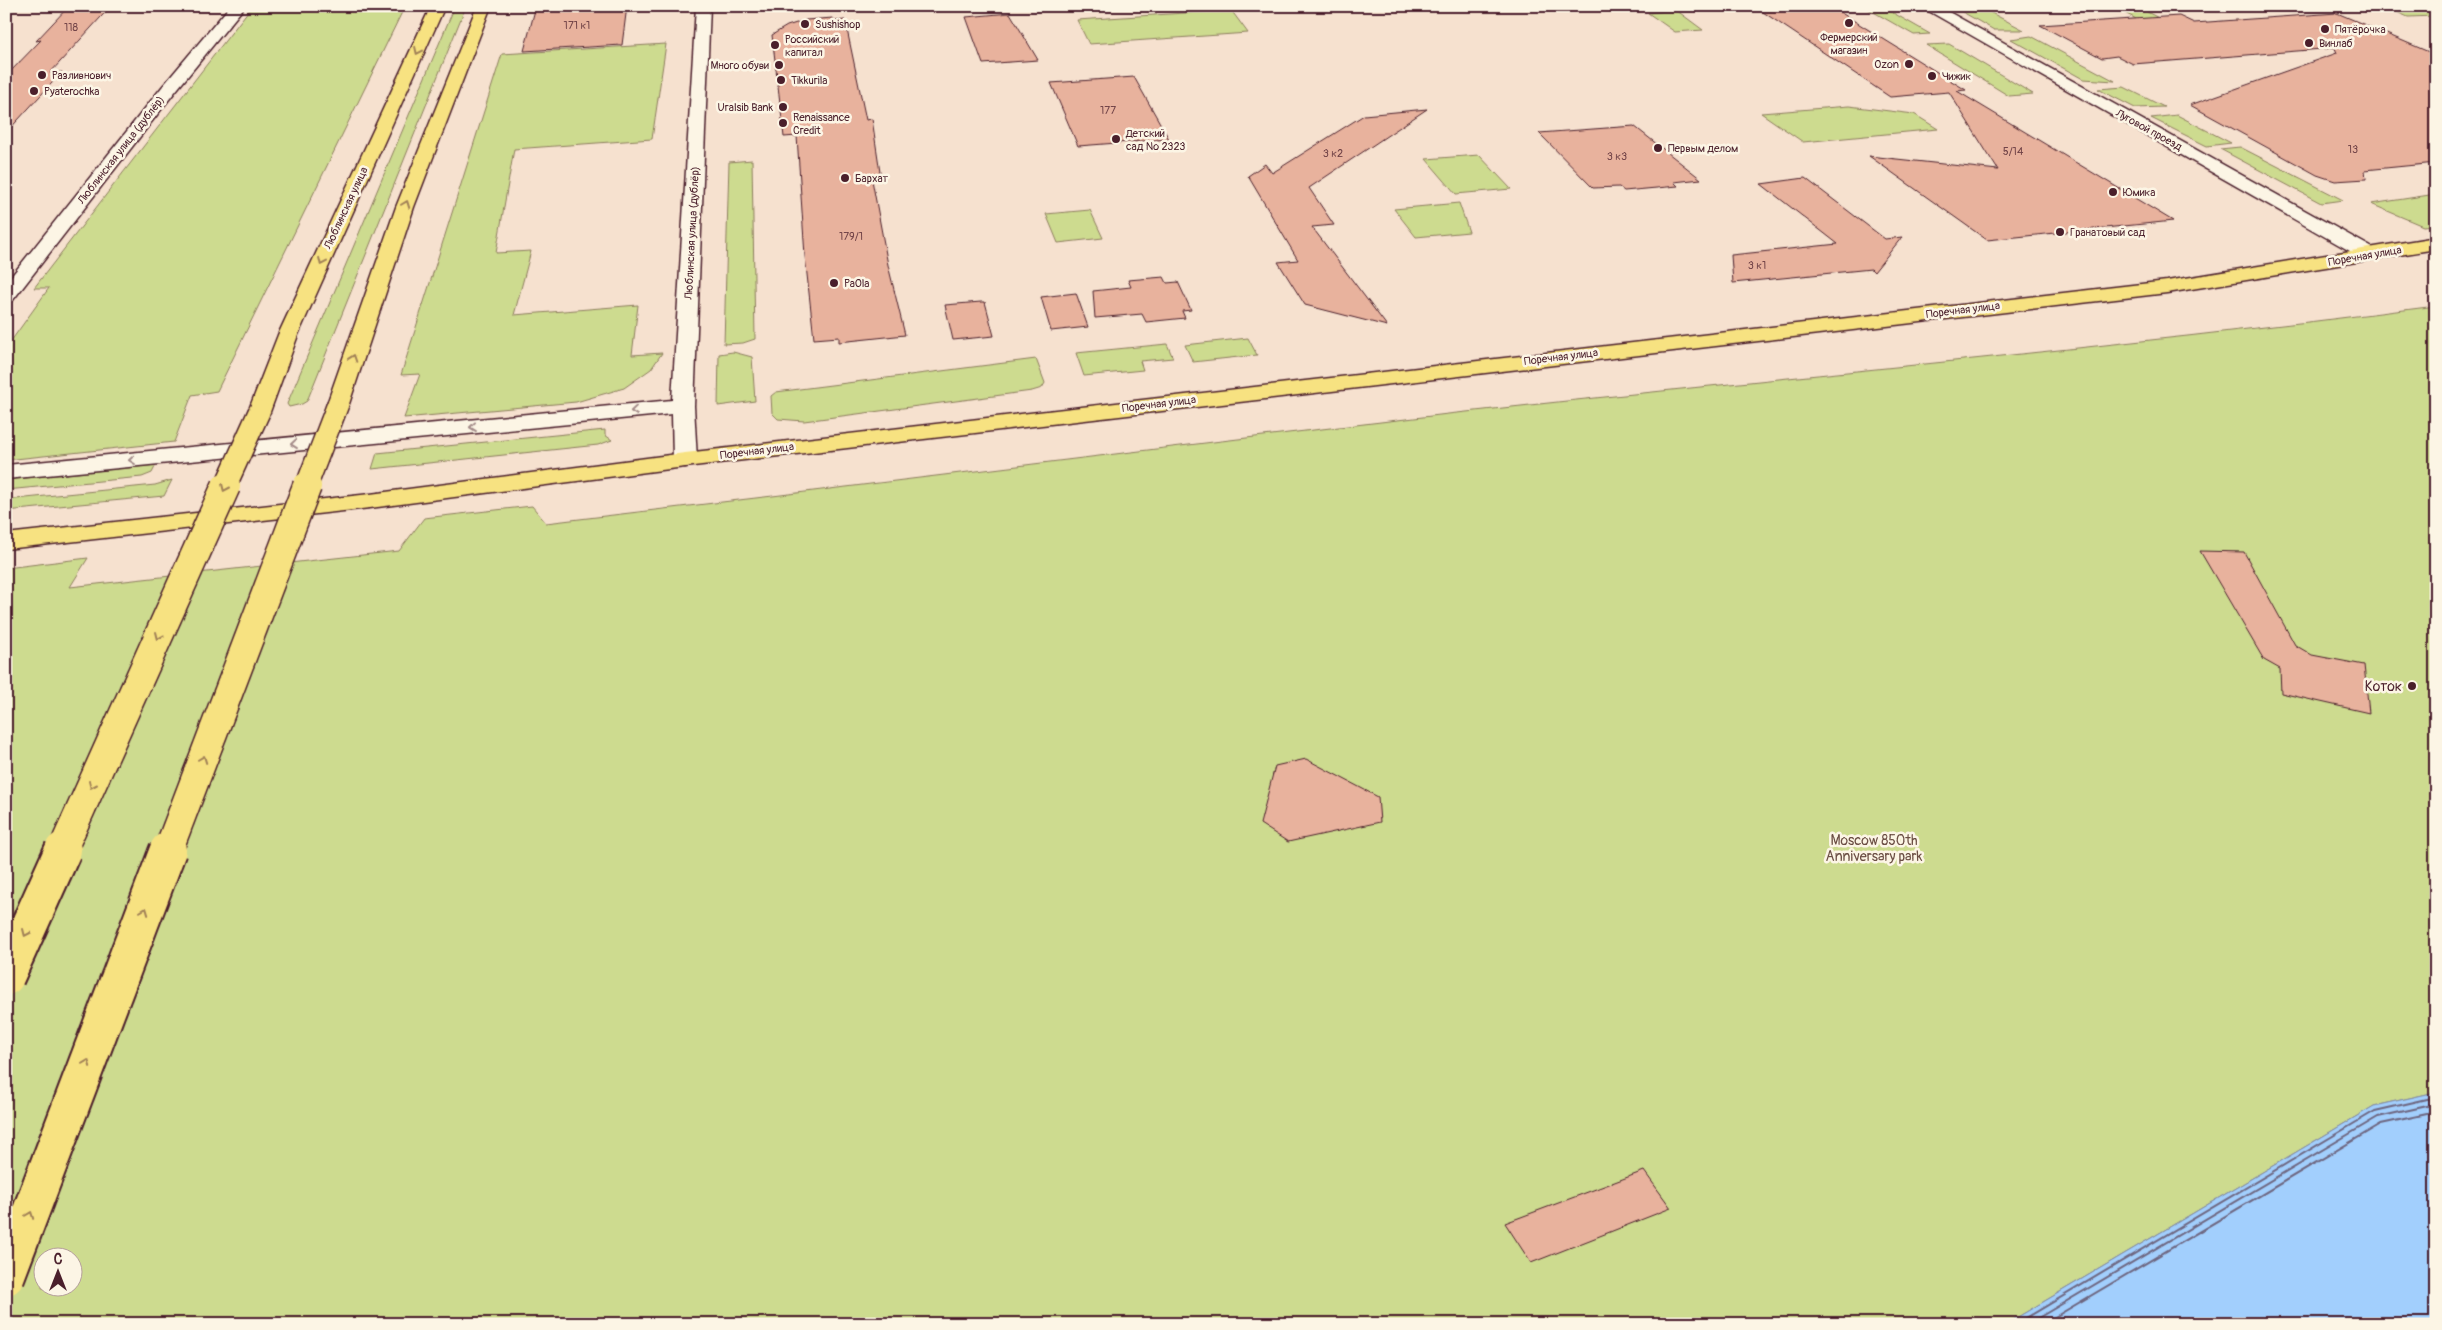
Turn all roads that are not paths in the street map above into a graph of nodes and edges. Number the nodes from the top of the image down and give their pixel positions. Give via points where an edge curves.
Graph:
1 (238, 6) edge
2 (438, 6) edge
3 (484, 6) edge
4 (703, 6) edge
5 (1927, 6) edge
6 (2436, 243) edge
7 (2371, 255) junction
8 (6, 296) edge
9 (683, 406) junction
10 (685, 460) junction
11 (6, 472) edge
12 (6, 542) edge
13 (6, 977) edge
14 (6, 1277) edge

1 - 8 street, Люблинская улица (дублёр)
2 -> 13 main road, Люблинская улица, bridge via 288,335 259,412
14 -> 3 main road, bridge via 338,404 405,207
4 - 9 street, Люблинская улица (дублёр)
5 - 7 street, Луговой проезд
6 - 7 main road, Поречная улица
7 - 10 main road, Поречная улица via 2167,287
9 - 10 street, Люблинская улица (дублёр)
9 -> 11 street
10 - 12 main road, Поречная улица via 370,501

